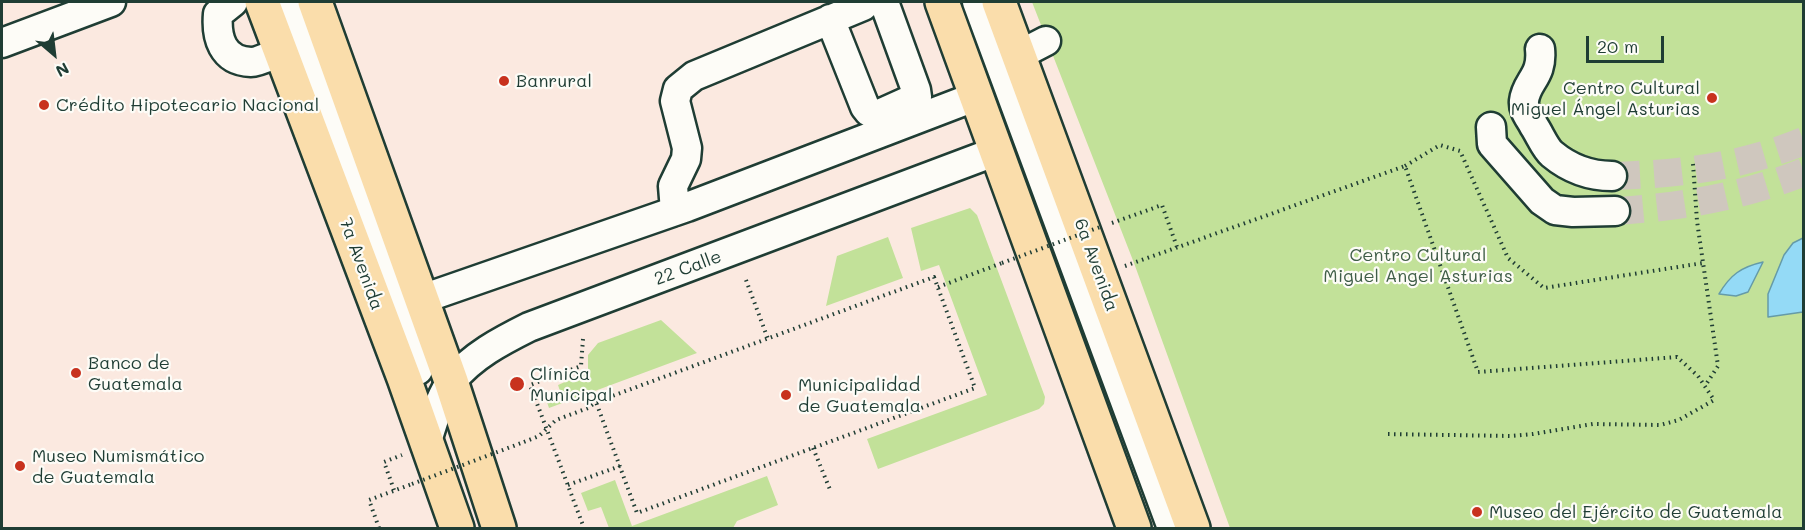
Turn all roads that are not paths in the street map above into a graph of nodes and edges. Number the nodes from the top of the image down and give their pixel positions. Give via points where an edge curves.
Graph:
1 (111, 2) edge
2 (232, 2) edge
3 (262, 2) edge
4 (285, 2) edge
5 (315, 2) edge
6 (867, 2) edge
7 (884, 2) edge
8 (942, 2) edge
9 (977, 2) edge
10 (999, 2) edge
11 (830, 20) junction
12 (2, 43) edge
13 (1540, 49) dead end
14 (282, 51) junction
15 (977, 96) junction
16 (1505, 110) junction
17 (997, 151) junction
18 (1551, 153) junction
19 (1612, 176) tunnel mouth
20 (1522, 178) junction
21 (675, 211) junction
22 (1615, 212) tunnel mouth
23 (422, 299) junction
24 (451, 381) junction
25 (422, 438) junction
26 (457, 528) edge
27 (499, 528) edge
28 (1134, 528) edge
29 (1172, 528) edge
30 (1193, 528) edge

1 - 12 street
2 - 14 street via 218,14 217,31 222,47 234,58 252,62
3 - 14 main road, 7a Avenida
4 - 25 street
5 - 23 main road
6 - 11 street
7 - 11 street via 916,97 877,115 865,107
8 - 15 main road
9 - 29 street
10 - 30 main road, 6a Avenida via 1032,48
11 - 21 street via 694,76 678,89 675,101 687,148 686,159 672,186
13 - 16 street via 1539,70
14 - 25 main road, 7a Avenida
15 - 17 main road
15 - 21 street
16 - 18 street via 1524,109
16 - 20 street via 1492,144
17 - 24 street, 22 Calle via 529,327 489,348
17 - 28 main road
18 - 19 street via 1581,172
18 - 20 street
20 - 22 street via 1555,210
21 - 23 street
23 - 24 main road
24 - 25 street, 22 Calle
24 - 27 main road
25 - 26 main road, 7a Avenida

